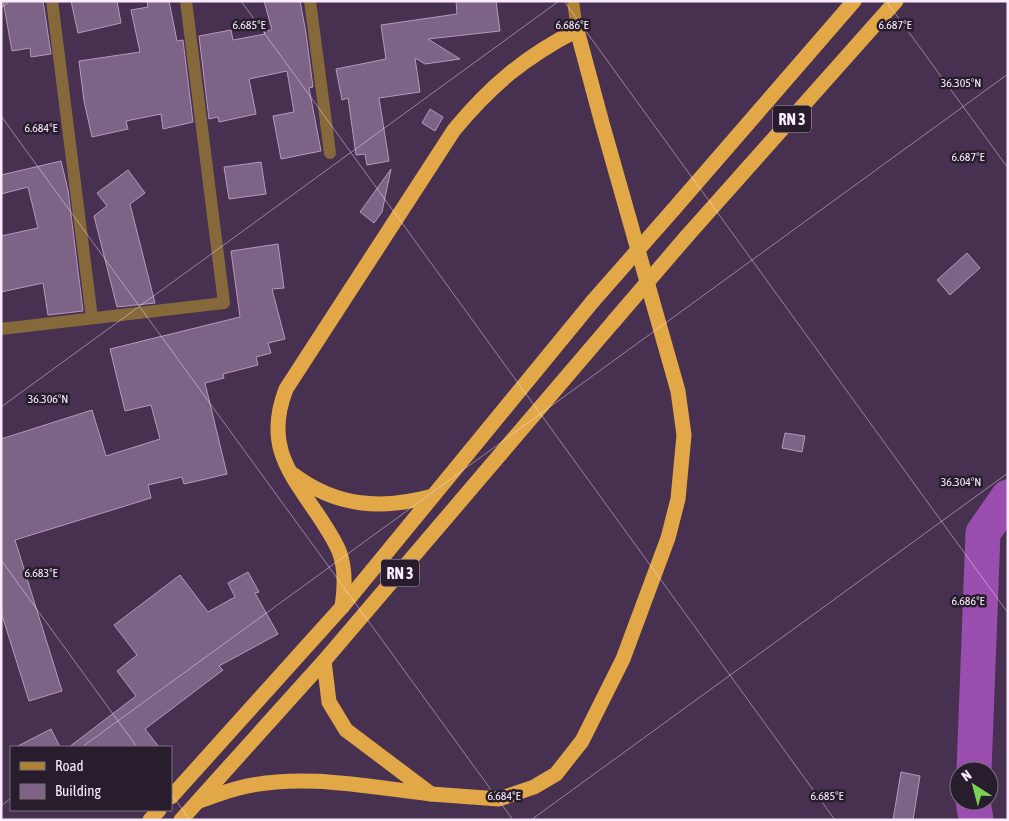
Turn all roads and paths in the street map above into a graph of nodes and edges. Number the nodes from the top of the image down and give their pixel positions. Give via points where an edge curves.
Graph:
1 (52, 1) edge
2 (186, 1) edge
3 (310, 1) edge
4 (573, 1) edge
5 (854, 1) edge
6 (896, 1) edge
7 (577, 30) junction
8 (330, 153) dead end
9 (92, 318) junction
10 (1, 330) edge
11 (287, 469) junction
12 (432, 496) junction
13 (342, 607) junction
14 (324, 661) junction
15 (431, 794) junction
16 (172, 795) edge
17 (198, 802) junction
18 (181, 820) edge

1 - 9 street
2 - 9 street via 224,303
3 - 8 street
4 - 7 main road
5 - 12 highway, RN 3, bridge via 593,301
6 - 14 highway, RN 3, bridge via 687,236
7 - 11 highway via 522,63 486,94 454,130 286,389 277,430
7 - 15 highway via 678,392 684,435 678,499 668,538 623,660 582,741 556,774 534,787 500,799
9 - 10 street
11 - 12 highway via 318,489 345,500 389,505
11 - 13 highway via 339,551 345,578
12 - 13 highway, RN 3
13 - 16 highway, RN 3
14 - 15 highway via 329,702 346,730
14 - 17 highway, RN 3
15 - 17 highway via 321,781 278,782 240,787
17 - 18 highway, RN 3

